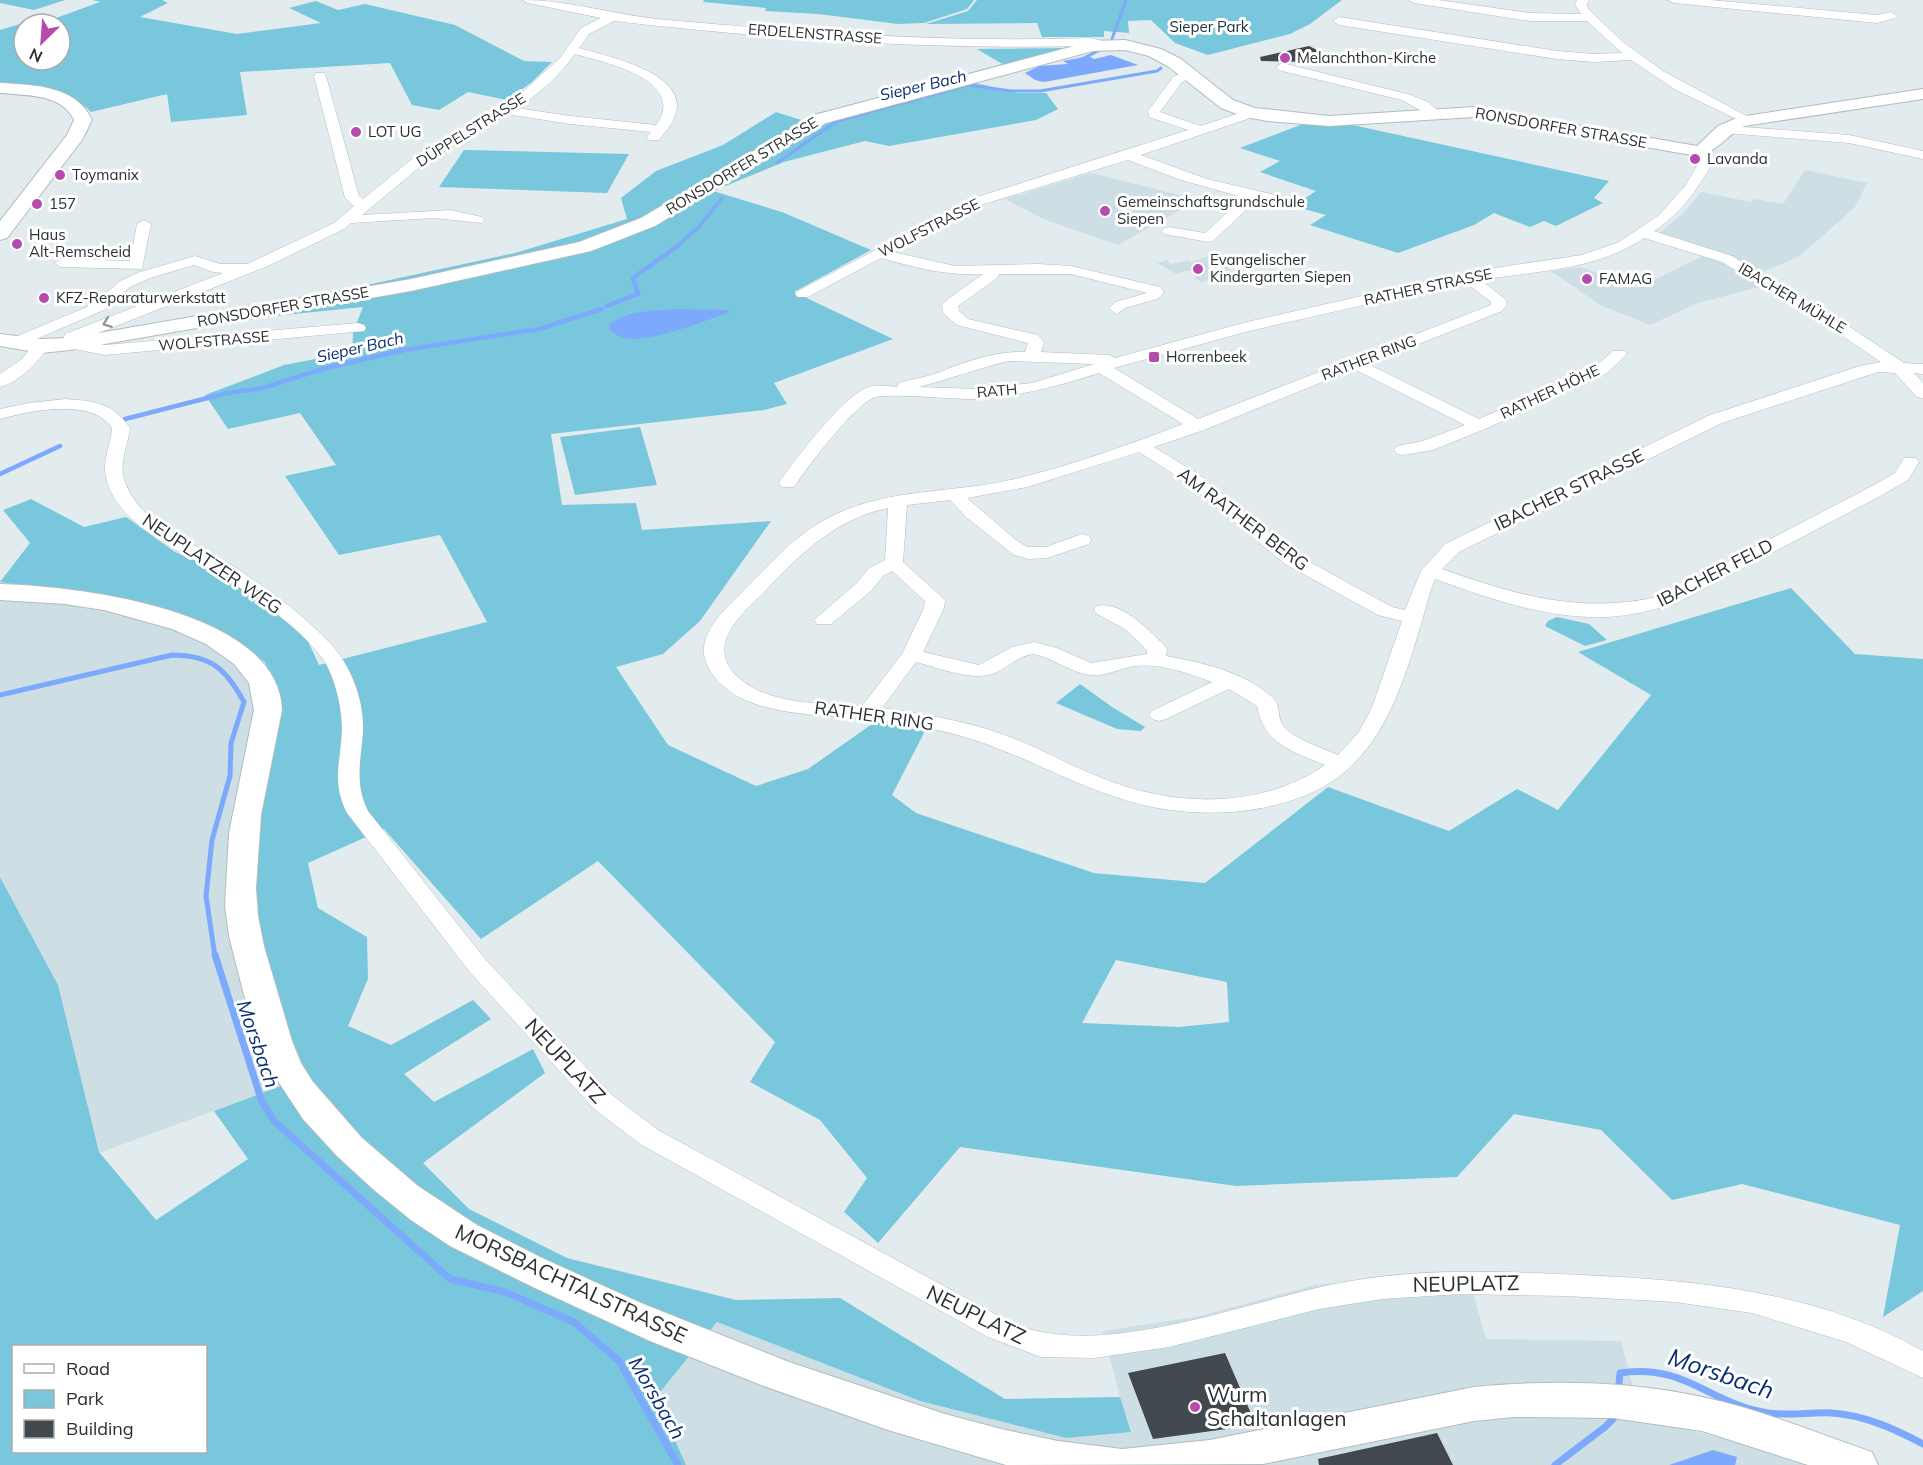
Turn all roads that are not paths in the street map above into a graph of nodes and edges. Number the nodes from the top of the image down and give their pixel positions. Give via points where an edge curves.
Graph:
1 (528, 0) edge
2 (571, 0) edge
3 (1414, 0) edge
4 (1582, 0) edge
5 (1674, 0) edge
6 (585, 10) junction
7 (1891, 16) dead end
8 (612, 17) junction
9 (1589, 18) junction
10 (1339, 21) dead end
11 (1103, 45) junction
12 (574, 50) junction
13 (1632, 56) junction
14 (1282, 67) dead end
15 (1190, 75) junction
16 (320, 76) dead end
17 (0, 88) edge
18 (1923, 94) edge
19 (507, 110) junction
20 (1435, 112) junction
21 (1251, 113) junction
22 (1747, 120) junction
23 (1200, 130) junction
24 (1724, 130) junction
25 (1701, 151) junction
26 (1129, 155) junction
27 (1923, 155) edge
28 (1245, 195) junction
29 (1279, 200) dead end
30 (364, 207) junction
31 (350, 219) junction
32 (477, 220) dead end
33 (144, 224) dead end
34 (1169, 231) dead end
35 (1644, 233) junction
36 (0, 234) edge
37 (878, 253) junction
38 (61, 263) dead end
39 (260, 264) junction
40 (141, 270) junction
41 (993, 271) junction
42 (1468, 278) junction
43 (803, 294) dead end
44 (1117, 309) dead end
45 (358, 328) dead end
46 (7, 342) edge
47 (70, 344) junction
48 (41, 346) junction
49 (1034, 349) junction
50 (1618, 354) dead end
51 (1122, 361) junction
52 (1354, 363) junction
53 (1102, 368) junction
54 (1900, 368) junction
55 (1923, 369) edge
56 (0, 382) edge
57 (889, 390) junction
58 (1923, 393) edge
59 (31, 407) junction
60 (0, 414) edge
61 (1198, 426) junction
62 (1479, 426) junction
63 (0, 430) edge
64 (1141, 446) junction
65 (1403, 450) dead end
66 (1910, 462) dead end
67 (788, 483) dead end
68 (954, 493) junction
69 (898, 500) junction
70 (1082, 540) dead end
71 (894, 562) junction
72 (1430, 572) junction
73 (0, 592) edge
74 (1104, 610) dead end
75 (1413, 618) junction
76 (824, 620) dead end
77 (911, 656) junction
78 (1156, 661) junction
79 (1229, 681) junction
80 (868, 712) junction
81 (1159, 715) dead end
82 (1340, 764) junction
83 (358, 813) joint
84 (1923, 1366) edge
85 (1118, 1465) edge
86 (1126, 1465) edge
87 (1857, 1465) edge

1 - 6 street, ERDELENSTRASSE
2 - 6 street
3 - 9 street via 1530,17
4 - 9 street
5 - 7 street via 1877,19
6 - 8 street, ERDELENSTRASSE
8 - 11 street, ERDELENSTRASSE via 943,43
8 - 12 street, DÜPPELSTRASSE via 585,31
9 - 13 street
10 - 13 street via 1557,55
11 - 15 main road, RONSDORFER STRASSE via 1148,49
11 - 47 main road, RONSDORFER STRASSE via 820,119 648,222 584,247 411,285
12 - 19 street, DÜPPELSTRASSE
12 - 19 street via 633,68 657,81 672,103 658,133
13 - 22 street via 1690,93
14 - 20 street via 1414,99
15 - 21 main road, RONSDORFER STRASSE via 1218,99
15 - 23 street via 1178,79 1154,114
16 - 30 street via 352,198
17 - 36 main road via 66,100 83,120 76,136
18 - 22 main road
19 - 30 street, DÜPPELSTRASSE via 422,158
20 - 21 main road, RONSDORFER STRASSE via 1329,121
20 - 25 main road, RONSDORFER STRASSE via 1485,112
21 - 23 street, WOLFSTRASSE
22 - 24 main road
23 - 26 street, WOLFSTRASSE
24 - 25 main road
24 - 27 street via 1849,139
25 - 35 street, RATHER STRASSE via 1708,158 1691,188 1670,213
26 - 28 street
26 - 37 street, WOLFSTRASSE via 979,201
28 - 29 street
28 - 34 street via 1239,209 1208,238
30 - 31 street, DÜPPELSTRASSE
31 - 32 street, DÜPPELSTRASSE via 448,213
31 - 39 street, DÜPPELSTRASSE
33 - 40 street
35 - 42 street, RATHER STRASSE via 1585,260
35 - 54 street, IBACHER MÜHLE via 1727,259
37 - 41 street via 943,270
37 - 43 street, WOLFSTRASSE
38 - 40 street
39 - 40 street via 226,270 195,260
39 -> 47 street, DÜPPELSTRASSE via 71,337
40 - 46 street via 99,307
41 - 44 street via 1063,269 1156,292
41 - 49 street via 953,302 951,314 963,322 1024,336
42 - 51 street, RATHER STRASSE via 1247,327
42 - 52 street, RATHER RING via 1498,300 1497,308
45 - 47 street, WOLFSTRASSE via 105,350
46 - 48 main road, RONSDORFER STRASSE
47 - 48 main road, RONSDORFER STRASSE
48 - 56 street via 28,362
49 - 51 street, RATH
49 - 57 street, RATH
50 - 62 street, RATHER HÖHE via 1600,371
51 - 53 street, RATHER STRASSE
52 - 61 street, RATHER RING
52 - 62 street, RATHER HÖHE
53 - 57 street, RATH via 1009,392 932,394
53 - 61 street
54 - 55 street, IBACHER STRASSE
54 - 58 street, IBACHER MÜHLE
54 - 72 street, IBACHER STRASSE via 1866,369 1716,419 1467,539 1452,548
57 - 67 street, RATH via 872,391 855,402
59 - 60 street, NEUPLATZER WEG
59 - 63 street
59 - 83 street, NEUPLATZER WEG via 80,405 115,418 121,428 113,468 115,481 136,512 265,597 331,656 352,719 349,791
61 - 64 street, RATHER RING
62 - 65 street, RATHER HÖHE via 1426,446
64 - 68 street, RATHER RING via 1022,483
64 - 75 street, AM RATHER BERG via 1192,478 1292,560 1385,611
66 - 72 street, IBACHER FELD via 1902,476 1878,490 1652,606 1610,612 1561,610 1508,598
68 - 69 street, RATHER RING
68 - 70 street via 965,509 1026,553 1046,553
69 - 71 street
69 - 80 street, RATHER RING via 850,515 820,531 736,610 717,634 714,647 714,657 726,679 760,698
71 - 76 street via 876,573
71 - 77 street via 935,600
72 - 75 street, IBACHER STRASSE
73 - 85 main road, MORSBACHTALSTRASSE via 81,597 150,613 224,644 261,678 267,703 264,734 243,830 241,862 244,925 259,992 285,1068 338,1134 399,1191 466,1238 727,1357 998,1447 1046,1458
74 - 78 street via 1132,625 1157,649
75 - 82 street, IBACHER STRASSE via 1367,735
77 - 78 street via 980,671 1026,649 1046,652 1091,670 1139,660
77 - 80 street
78 - 79 street
79 - 81 street
79 - 82 street via 1268,703 1274,729
80 - 82 street, RATHER RING via 972,731 1109,789 1184,806 1248,803 1281,796 1314,783
83 - 84 street, NEUPLATZ via 477,965 573,1071 624,1120 836,1242 1015,1338 1056,1347 1141,1340 1354,1292 1456,1281 1611,1287 1730,1298 1872,1338
86 - 87 main road via 1210,1458 1474,1404 1514,1400 1613,1401 1702,1414

